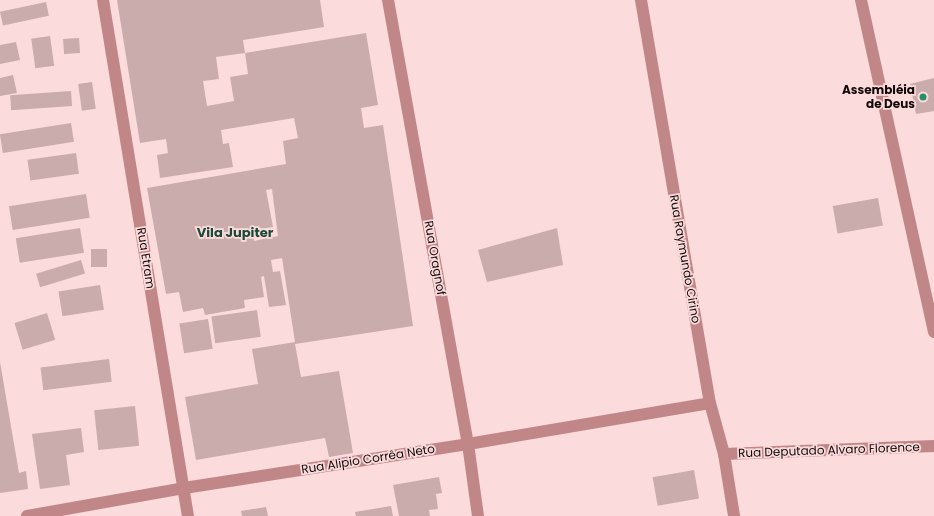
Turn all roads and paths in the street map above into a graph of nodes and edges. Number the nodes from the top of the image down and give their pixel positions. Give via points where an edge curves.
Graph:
1 (103, 0) edge
2 (388, 0) edge
3 (641, 0) edge
4 (861, 0) edge
5 (934, 332) edge
6 (710, 403) junction
7 (468, 444) junction
8 (934, 446) edge
9 (724, 454) junction
10 (184, 488) junction
11 (27, 516) edge
12 (188, 516) edge
13 (478, 516) edge
14 (734, 516) edge

1 - 10 street, Rua Etram
2 - 7 street, Rua Oragnof
3 - 6 street, Rua Raymundo Cirino
4 - 5 street
6 - 7 street, Rua Alipio Corrêa Neto
6 - 9 street, Rua Raymundo Cirino
7 - 10 street, Rua Alipio Corrêa Neto
7 - 13 street, Rua Oragnof
8 - 9 street, Rua Deputado Alvaro Florence
9 - 14 street, Rua Raymundo Cirino
10 - 11 street, Rua Alipio Corrêa Neto
10 - 12 street, Rua Etram

